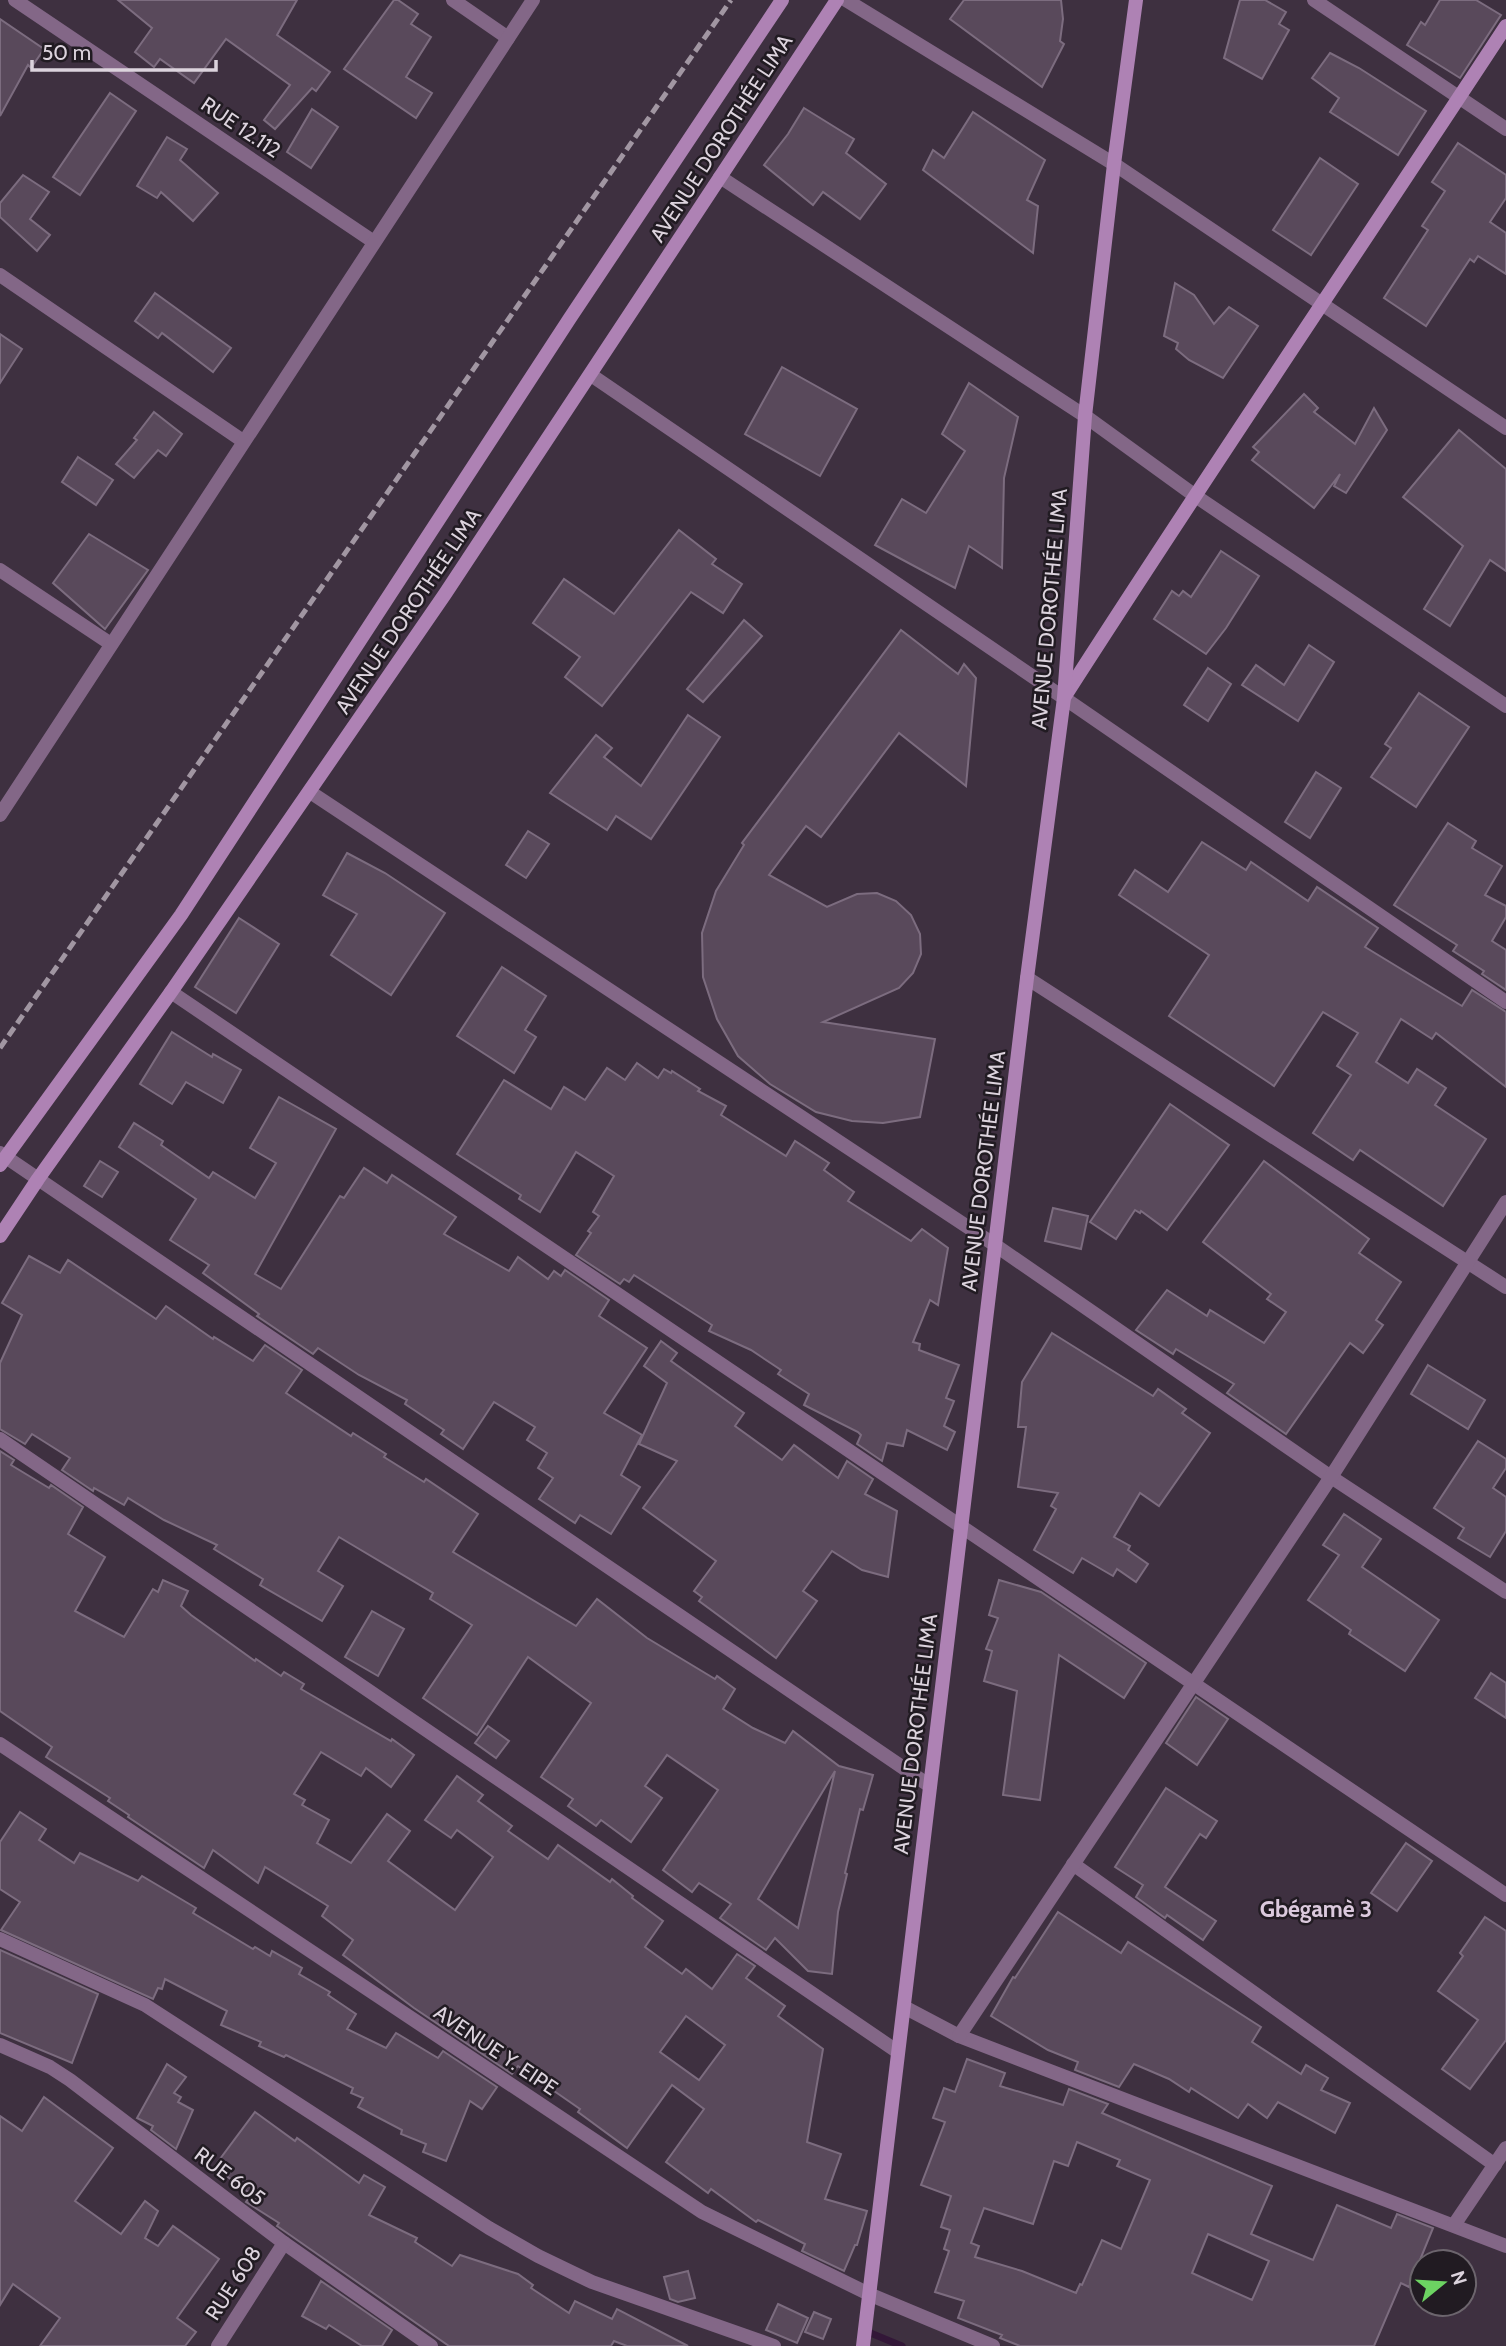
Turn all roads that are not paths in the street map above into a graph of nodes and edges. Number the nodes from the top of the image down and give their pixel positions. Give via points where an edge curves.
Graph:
1 (15, 0) edge
2 (453, 0) edge
3 (533, 0) edge
4 (782, 0) edge
5 (837, 0) edge
6 (846, 0) edge
7 (1136, 0) edge
8 (1314, 0) edge
9 (1506, 26) edge
10 (508, 38) junction
11 (1459, 97) junction
12 (1506, 128) edge
13 (1114, 164) junction
14 (720, 177) junction
15 (374, 242) junction
16 (0, 275) edge
17 (1322, 305) junction
18 (591, 375) junction
19 (1085, 416) junction
20 (1506, 428) edge
21 (243, 442) junction
22 (1194, 495) junction
23 (0, 570) edge
24 (111, 644) junction
25 (1064, 698) junction
26 (1506, 706) edge
27 (310, 792) junction
28 (0, 815) edge
29 (1027, 978) junction
30 (171, 992) junction
31 (1506, 1002) edge
32 (2, 1158) edge
33 (37, 1179) junction
34 (1506, 1202) edge
35 (0, 1236) edge
36 (995, 1245) junction
37 (1468, 1260) junction
38 (1506, 1287) edge
39 (0, 1439) edge
40 (1331, 1477) junction
41 (961, 1526) junction
42 (1506, 1592) edge
43 (1193, 1683) junction
44 (0, 1744) edge
45 (930, 1786) junction
46 (1073, 1864) junction
47 (1506, 1895) edge
48 (0, 1939) edge
49 (904, 2007) junction
50 (959, 2036) junction
51 (0, 2045) edge
52 (898, 2052) junction
53 (1506, 2148) edge
54 (1494, 2165) junction
55 (1454, 2225) junction
56 (284, 2243) junction
57 (1506, 2246) edge
58 (870, 2295) junction
59 (218, 2346) edge
60 (432, 2346) edge
61 (774, 2346) edge
62 (863, 2346) edge
63 (993, 2346) edge

1 - 15 street, RUE 12.112
2 - 10 street
3 - 10 street
4 - 32 main road, AVENUE DOROTHÉE LIMA via 181,915
5 - 14 main road, AVENUE DOROTHÉE LIMA
6 - 13 street
7 - 13 main road, AVENUE DOROTHÉE LIMA
8 - 11 street
9 - 11 main road
10 - 15 street
11 - 12 street
11 - 17 main road
13 - 17 street
13 - 19 main road, AVENUE DOROTHÉE LIMA
14 - 18 main road, AVENUE DOROTHÉE LIMA
14 - 19 street
15 - 21 street
16 - 21 street
17 - 20 street
17 - 22 main road
18 - 25 street
18 - 27 main road, AVENUE DOROTHÉE LIMA
19 - 22 street
19 - 25 main road, AVENUE DOROTHÉE LIMA
21 - 24 street
22 - 25 main road
22 - 26 street
23 - 24 street
24 - 28 street
25 - 29 main road, AVENUE DOROTHÉE LIMA
25 - 31 street
27 - 30 main road, AVENUE DOROTHÉE LIMA
27 - 36 street
29 - 36 main road, AVENUE DOROTHÉE LIMA
29 - 37 street
30 - 33 main road, AVENUE DOROTHÉE LIMA
30 - 41 street
32 - 33 street
33 - 35 main road, AVENUE DOROTHÉE LIMA
33 - 45 street
34 - 37 street
36 - 40 street
36 - 41 main road, AVENUE DOROTHÉE LIMA
37 - 38 street
37 - 40 street
39 - 52 street
40 - 42 street
40 - 43 street
41 - 43 street
41 - 45 main road, AVENUE DOROTHÉE LIMA
43 - 46 street
43 - 47 street
44 - 58 street, AVENUE Y. EIPE via 702,2212
45 - 49 main road, AVENUE DOROTHÉE LIMA
46 - 50 street
46 - 54 street
48 - 61 street via 145,2005 538,2256 592,2282
49 - 50 street
49 - 52 main road, AVENUE DOROTHÉE LIMA
50 - 55 street
51 - 56 street, RUE 605 via 70,2080
52 - 58 main road, AVENUE DOROTHÉE LIMA
53 - 54 street
54 - 55 street
55 - 57 street
56 - 59 street, RUE 608
56 - 60 street, RUE 605
58 - 62 main road, AVENUE DOROTHÉE LIMA
58 - 63 street, AVENUE Y. EIPE

